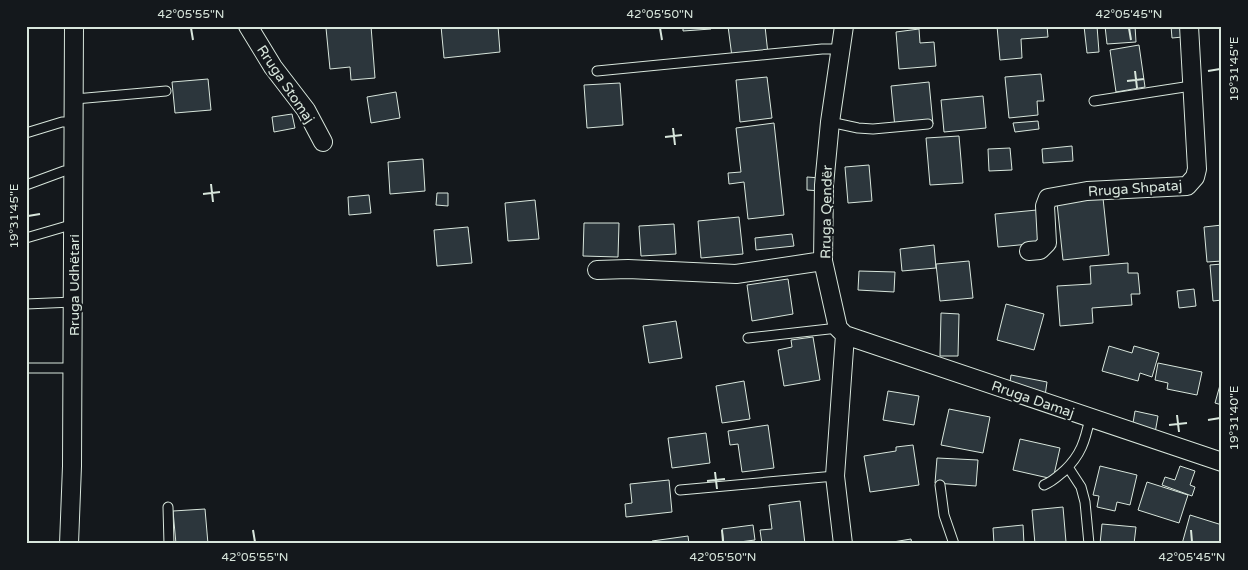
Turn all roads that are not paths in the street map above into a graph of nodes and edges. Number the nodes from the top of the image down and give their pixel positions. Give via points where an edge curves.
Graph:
1 (74, 26) edge
2 (248, 26) edge
3 (844, 26) edge
4 (1189, 26) edge
5 (841, 49) junction
6 (597, 72) dead end
7 (1192, 86) junction
8 (166, 91) dead end
9 (75, 99) junction
10 (1094, 101) dead end
11 (75, 122) junction
12 (830, 122) junction
13 (928, 124) dead end
14 (26, 133) edge
15 (323, 142) dead end
16 (74, 171) junction
17 (26, 185) edge
18 (74, 224) junction
19 (26, 238) edge
20 (1029, 251) dead end
21 (823, 261) junction
22 (597, 270) dead end
23 (74, 302) junction
24 (26, 304) edge
25 (842, 331) junction
26 (748, 338) dead end
27 (26, 368) edge
28 (73, 368) junction
29 (1090, 418) junction
30 (1222, 462) edge
31 (1068, 467) junction
32 (835, 476) junction
33 (940, 485) dead end
34 (1044, 485) dead end
35 (680, 490) dead end
36 (168, 507) dead end
37 (69, 544) edge
38 (169, 544) edge
39 (843, 544) edge
40 (954, 544) edge
41 (1089, 544) edge

1 - 9 street, Rruga Udhëtari
2 - 15 street, Rruga Stomaj via 273,67 306,110
3 - 5 street, Rruga Qendër
4 - 7 street, Rruga Shpataj
5 - 6 lane
5 - 12 street, Rruga Qendër
7 - 10 lane
7 - 20 street, Rruga Shpataj via 1197,169 1187,186 1087,191 1048,198 1045,206 1047,243 1040,250
8 - 9 lane
9 - 11 street, Rruga Udhëtari
11 - 14 lane via 62,122
11 - 16 street, Rruga Udhëtari
12 - 13 lane via 873,129
12 - 21 street, Rruga Qendër via 824,186
16 - 17 lane via 64,171
16 - 18 street, Rruga Udhëtari
18 - 19 lane
18 - 23 street, Rruga Udhëtari
21 - 22 street via 736,274
21 - 25 street, Rruga Qendër
23 - 24 lane
23 - 28 street, Rruga Udhëtari
25 - 26 lane
25 - 29 street, Rruga Damaj
25 - 32 street, Rruga Qendër
27 - 28 lane
28 - 37 street, Rruga Udhëtari
29 - 30 street, Rruga Damaj
29 - 31 lane via 1085,441
31 - 34 lane via 1054,481
31 - 41 lane via 1081,487
32 - 35 lane
32 - 39 street, Rruga Qendër
33 - 40 lane via 944,515
36 - 38 lane

